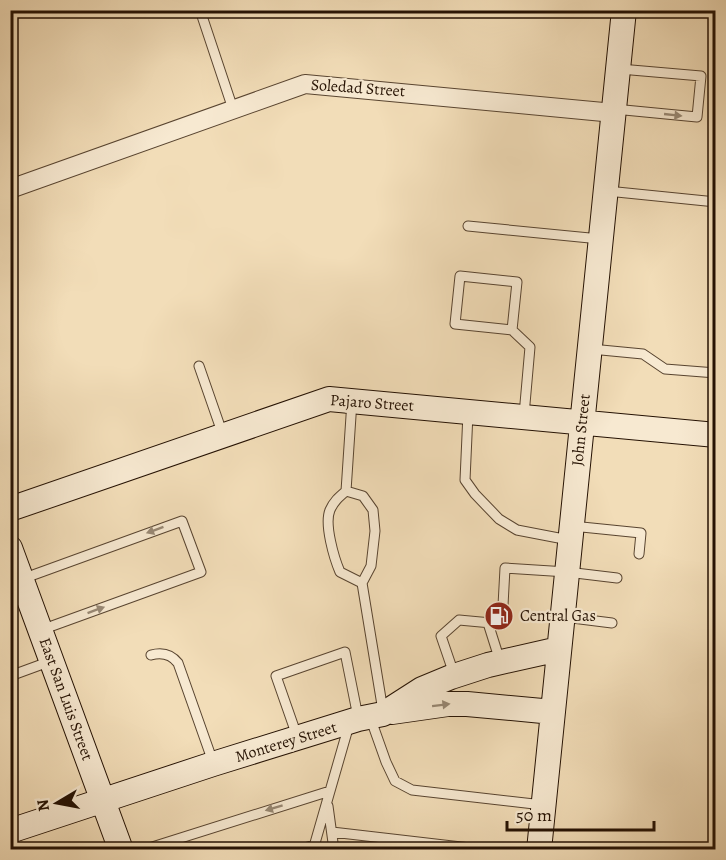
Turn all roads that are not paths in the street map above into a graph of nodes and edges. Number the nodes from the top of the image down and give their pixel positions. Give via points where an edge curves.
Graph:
1 (200, 10) edge
2 (624, 10) edge
3 (619, 68) junction
4 (234, 108) junction
5 (614, 111) junction
6 (10, 189) edge
7 (605, 191) junction
8 (716, 202) edge
9 (468, 226) dead end
10 (601, 239) junction
11 (512, 330) junction
12 (590, 349) junction
13 (199, 366) dead end
14 (716, 373) edge
15 (352, 399) junction
16 (469, 411) junction
17 (524, 416) junction
18 (582, 422) junction
19 (223, 435) junction
20 (716, 435) edge
21 (346, 491) junction
22 (10, 509) edge
23 (571, 533) junction
24 (10, 548) edge
25 (639, 554) dead end
26 (567, 572) junction
27 (617, 578) dead end
28 (22, 579) junction
29 (362, 582) junction
30 (562, 617) junction
31 (488, 623) junction
32 (612, 623) dead end
33 (41, 630) junction
34 (559, 649) junction
35 (151, 655) dead end
36 (53, 661) junction
37 (500, 662) junction
38 (10, 676) edge
39 (455, 676) junction
40 (553, 712) junction
41 (366, 718) junction
42 (298, 738) junction
43 (213, 764) junction
44 (330, 791) junction
45 (103, 801) junction
46 (327, 801) junction
47 (543, 805) junction
48 (10, 831) edge
49 (332, 832) junction
50 (314, 847) edge
51 (121, 849) edge
52 (149, 849) edge
53 (299, 849) edge
54 (334, 849) edge
55 (487, 849) edge
56 (539, 849) edge

1 - 4 lane
2 - 3 main road, John Street
3 - 5 main road, John Street
5 -> 3 lane via 697,117 701,76
4 - 5 street, Soledad Street via 312,83
4 - 6 street, Soledad Street
5 - 7 main road, John Street
7 - 8 lane
7 - 10 main road, John Street
9 - 10 lane
10 - 12 main road, John Street
11 - 11 lane via 455,324 460,276 517,282
11 - 17 lane via 530,347
12 - 14 lane via 643,354 665,369
12 - 18 main road, John Street
13 - 19 lane
15 - 16 main road, Pajaro Street
15 - 19 main road, Pajaro Street via 322,400
15 - 21 lane
16 - 17 main road, Pajaro Street
16 - 23 lane via 465,480 475,494 499,519 517,530
17 - 18 main road, Pajaro Street
18 - 20 main road, Pajaro Street
18 - 23 main road, John Street
19 - 22 main road, Pajaro Street
21 - 29 lane via 363,496 373,510 372,566
21 - 29 lane via 328,513 332,552 340,572
23 - 25 lane via 641,533
23 - 26 main road, John Street
24 - 28 main road, East San Luis Street
26 - 27 lane
26 - 30 main road, John Street
26 - 31 lane via 505,568 502,624
28 - 33 main road, East San Luis Street
33 -> 28 lane via 201,572 182,521
29 - 41 lane
30 - 32 lane
30 - 34 main road, John Street
31 - 37 lane
31 - 39 lane via 459,620 441,636
33 - 36 main road, East San Luis Street
34 - 37 main road, Monterey Street
34 - 40 main road, John Street
35 - 43 lane via 167,654 178,663
36 - 38 lane
36 - 45 main road, East San Luis Street
37 - 39 main road, Monterey Street
39 - 41 main road, Monterey Street
41 -> 40 main road via 448,704
40 - 47 main road, John Street
41 - 42 main road, Monterey Street
41 - 42 lane via 345,652 276,676
41 - 44 lane
41 - 47 lane via 395,781 412,790
42 - 43 main road, Monterey Street
43 - 45 main road, Monterey Street
44 - 46 lane
44 -> 52 lane
45 - 48 main road, Monterey Street
45 - 51 main road, East San Luis Street
46 - 49 lane
46 - 50 lane
47 - 56 main road, John Street
49 - 54 lane
49 - 55 lane
50 - 53 lane

